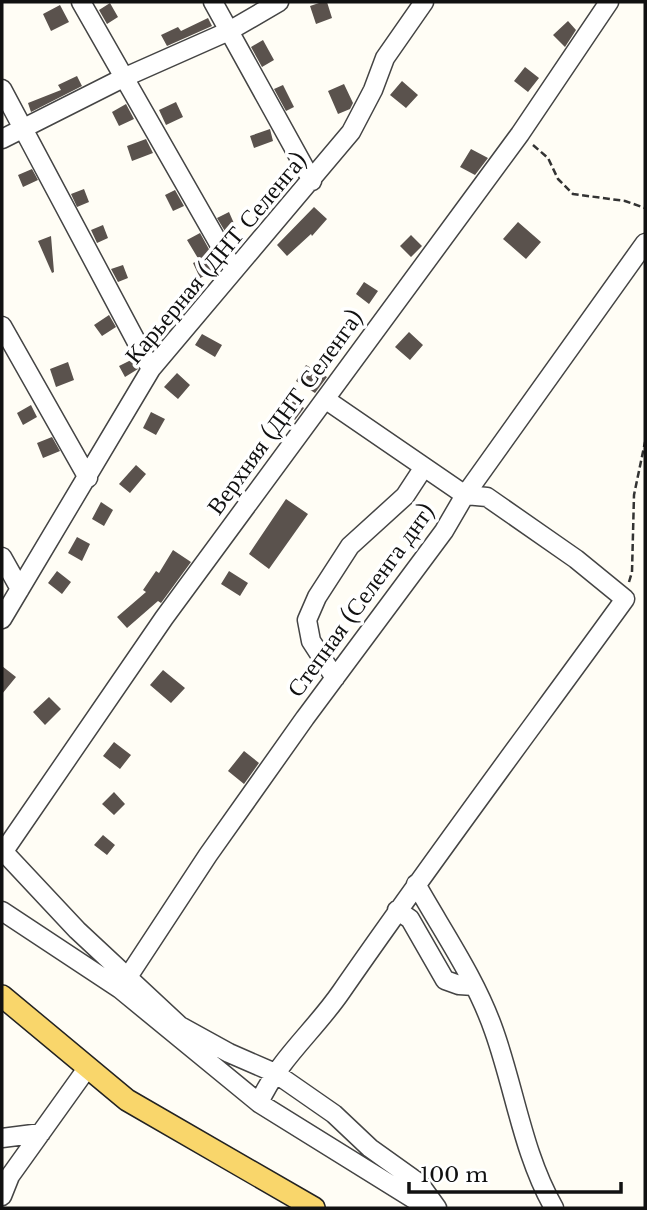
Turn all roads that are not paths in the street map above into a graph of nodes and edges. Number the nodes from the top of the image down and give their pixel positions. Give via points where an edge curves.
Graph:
1 (81, 2) edge
2 (213, 2) edge
3 (279, 2) edge
4 (424, 2) edge
5 (610, 2) edge
6 (229, 31) junction
7 (123, 78) junction
8 (2, 89) edge
9 (25, 128) junction
10 (2, 139) edge
11 (312, 181) junction
12 (645, 243) edge
13 (234, 270) junction
14 (2, 326) edge
15 (151, 369) junction
16 (325, 399) junction
17 (424, 467) junction
18 (88, 478) junction
19 (465, 495) junction
20 (2, 557) edge
21 (20, 589) junction
22 (2, 619) edge
23 (335, 678) junction
24 (2, 852) edge
25 (416, 884) junction
26 (397, 910) junction
27 (2, 911) edge
28 (124, 984) junction
29 (474, 986) junction
30 (2, 996) edge
31 (88, 1067) junction
32 (275, 1073) junction
33 (259, 1103) junction
34 (41, 1133) junction
35 (2, 1138) edge
36 (2, 1196) edge
37 (314, 1208) edge
38 (428, 1208) edge
39 (437, 1208) edge
40 (555, 1208) edge

1 - 7 street
2 - 6 street
3 - 6 street
4 - 11 street, Карьерная (ДНТ Селенга) via 385,58 351,132
5 - 16 street, Верхняя (ДНТ Селенга) via 520,134
6 - 7 street
6 - 11 street
7 - 9 street
7 - 13 street
8 - 9 street
9 - 10 street
9 - 15 street
11 - 13 street, Карьерная (ДНТ Селенга)
12 - 19 street, Степная (Селенга днт)
13 - 15 street, Карьерная (ДНТ Селенга)
14 - 18 street
15 - 18 street, Карьерная (ДНТ Селенга)
16 - 17 street
16 - 24 street, Верхняя (ДНТ Селенга) via 164,618
17 - 19 street
17 - 23 street via 405,496 350,545 307,620 311,641
18 - 21 street, Карьерная (ДНТ Селенга)
19 - 23 street, Степная (Селенга днт) via 444,531
19 - 25 street via 487,497 625,599
20 - 21 street
21 - 22 street, Карьерная (ДНТ Селенга)
23 - 28 street, Степная (Селенга днт) via 208,855
24 - 28 street
25 - 26 street
25 - 29 street
26 - 29 street via 411,919 445,979
26 - 32 street via 332,1004
27 - 28 street
28 - 32 street via 180,1026
28 - 33 street
29 - 40 street via 495,1031 541,1184
30 - 31 main road
31 - 34 street
31 - 37 main road via 127,1100
32 - 33 street
32 - 39 street via 419,1183
33 - 38 street
34 - 35 street
34 - 36 street via 10,1176

